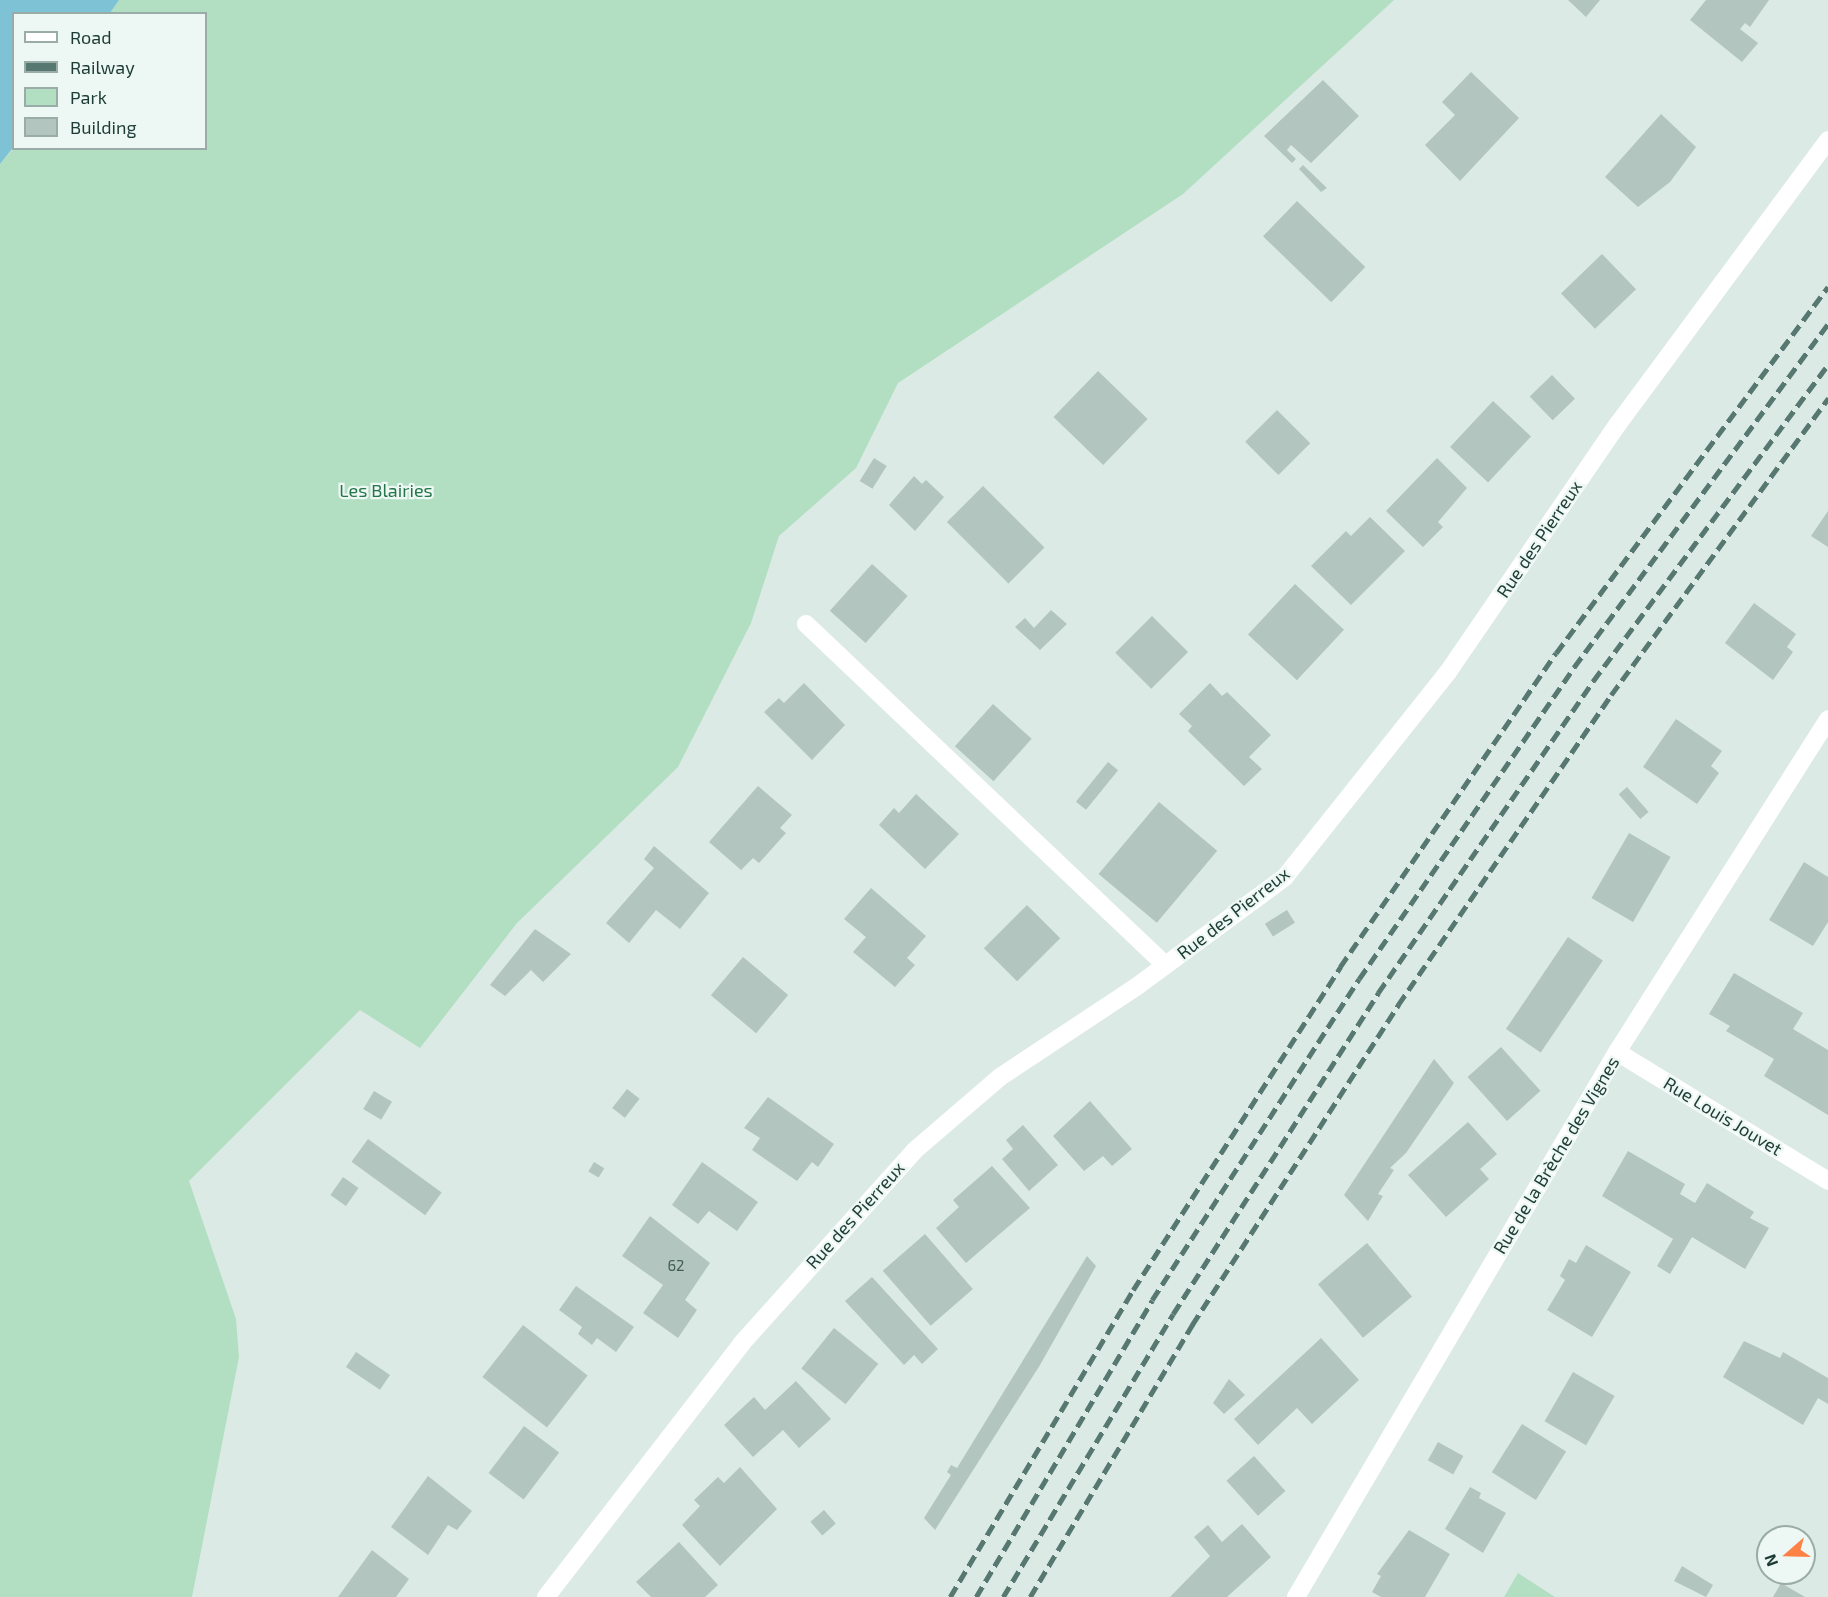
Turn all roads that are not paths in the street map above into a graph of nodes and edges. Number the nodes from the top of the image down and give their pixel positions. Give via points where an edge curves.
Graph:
1 (1828, 140) edge
2 (806, 624) dead end
3 (1828, 719) edge
4 (1165, 965) junction
5 (1617, 1052) junction
6 (1828, 1181) edge
7 (546, 1597) edge
8 (1296, 1597) edge

1 - 4 street, Rue des Pierreux via 1618,424 1448,672 1347,801 1285,877
2 - 4 street
3 - 5 street, Rue de la Brèche des Vignes
4 - 7 street, Rue des Pierreux via 1000,1077 914,1150 742,1343
5 - 6 street, Rue Louis Jouvet
5 - 8 street, Rue de la Brèche des Vignes

